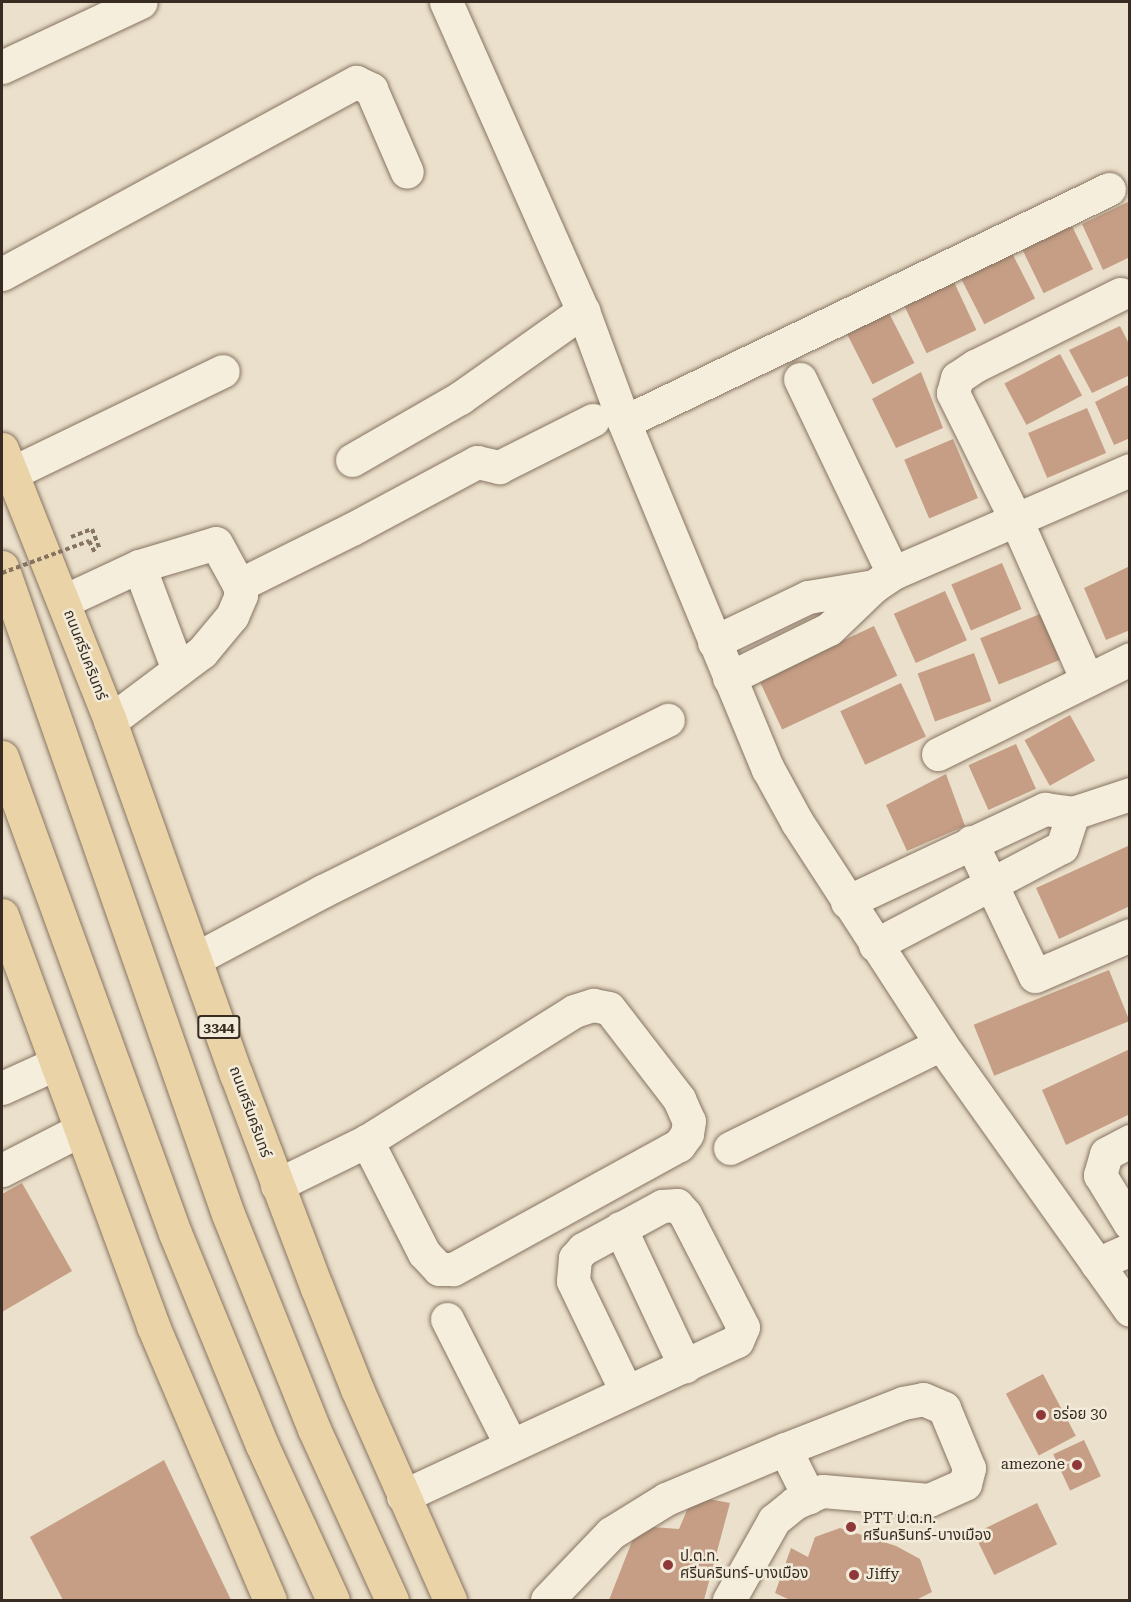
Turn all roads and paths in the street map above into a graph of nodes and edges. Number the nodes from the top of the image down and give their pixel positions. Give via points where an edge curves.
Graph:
1 (141, 2) edge
2 (446, 2) edge
3 (2, 67) edge
4 (407, 172) dead end
5 (1109, 189) dead end
6 (2, 274) edge
7 (1120, 294) dead end
8 (583, 311) junction
9 (223, 371) dead end
10 (800, 380) dead end
11 (608, 421) junction
12 (352, 460) dead end
13 (7, 461) edge
14 (1130, 470) edge
15 (1016, 520) junction
16 (92, 529) dead end
17 (139, 566) junction
18 (2, 567) edge
19 (2, 573) edge
20 (883, 580) junction
21 (239, 585) junction
22 (64, 601) junction
23 (714, 642) junction
24 (1130, 659) edge
25 (178, 670) junction
26 (729, 678) junction
27 (1087, 680) junction
28 (668, 720) dead end
29 (110, 721) junction
30 (938, 754) dead end
31 (2, 757) edge
32 (1130, 794) edge
33 (1073, 813) junction
34 (971, 842) junction
35 (992, 882) junction
36 (847, 902) junction
37 (2, 915) edge
38 (876, 945) junction
39 (1126, 946) edge
40 (195, 959) junction
41 (941, 1044) junction
42 (55, 1064) junction
43 (2, 1088) edge
44 (80, 1130) junction
45 (367, 1141) junction
46 (1130, 1141) edge
47 (730, 1148) dead end
48 (2, 1170) edge
49 (277, 1185) junction
50 (1130, 1224) edge
51 (620, 1228) junction
52 (1130, 1249) edge
53 (1097, 1264) junction
54 (1127, 1302) edge
55 (447, 1319) dead end
56 (685, 1366) junction
57 (626, 1391) junction
58 (511, 1445) junction
59 (784, 1449) junction
60 (403, 1496) junction
61 (809, 1497) junction
62 (270, 1600) edge
63 (333, 1600) edge
64 (392, 1600) edge
65 (450, 1600) edge
66 (547, 1600) edge
67 (729, 1600) edge

1 - 3 street
2 - 8 street
4 - 6 street via 371,89 356,82
5 - 11 street
7 - 15 street via 957,378 953,393
8 - 11 street
8 - 12 street via 460,398
9 - 13 street
10 - 20 street
11 - 21 street via 499,467 477,462
11 - 23 street
13 - 22 main road, ถนนศรีนครินทร์ / 3344
14 - 15 street
15 - 20 street
15 - 27 street
16 - 19 path, bridge via 100,551 95,554 89,541
17 - 21 street via 216,543
17 - 22 street
17 - 25 street
18 - 64 main road via 228,1214 280,1348
20 - 23 street via 808,597
20 - 26 street via 829,629
21 - 25 street via 241,595 232,616 202,652
22 - 29 main road, ถนนศรีนครินทร์ / 3344
23 - 26 street
24 - 27 street
25 - 29 street
26 - 36 street via 768,769
27 - 30 street
28 - 40 street
29 - 40 main road, ถนนศรีนครินทร์ / 3344
31 - 63 main road via 175,1233 228,1365
32 - 33 street
33 - 34 street via 1045,809
33 - 35 street via 1062,847
34 - 35 street
34 - 36 street
35 - 38 street
35 - 39 street via 1035,976
36 - 38 street
37 - 42 main road
38 - 41 street
40 - 49 main road, ถนนศรีนครินทร์ / 3344
41 - 47 street
41 - 53 street
42 - 43 street
42 - 44 main road
44 - 48 street
44 - 62 main road via 153,1326
45 - 45 street via 424,1253 440,1269 453,1269 679,1145 687,1134 689,1121 679,1099 609,1008 593,1005 574,1011
45 - 49 street
46 - 50 street via 1106,1154 1100,1175
49 - 60 main road, ถนนศรีนครินทร์ / 3344
51 - 56 street
51 - 56 street via 662,1206 677,1205 743,1327 737,1341
51 - 57 street via 583,1250 572,1269 573,1281
52 - 53 street
53 - 54 street
55 - 58 street
56 - 57 street
57 - 58 street
58 - 60 street
59 - 61 street
59 - 61 street via 903,1403 923,1399 945,1408 969,1468 965,1484 929,1500 822,1491
59 - 66 street via 666,1499 611,1533
60 - 65 main road, ถนนศรีนครินทร์ / 3344
61 - 67 street via 774,1520

